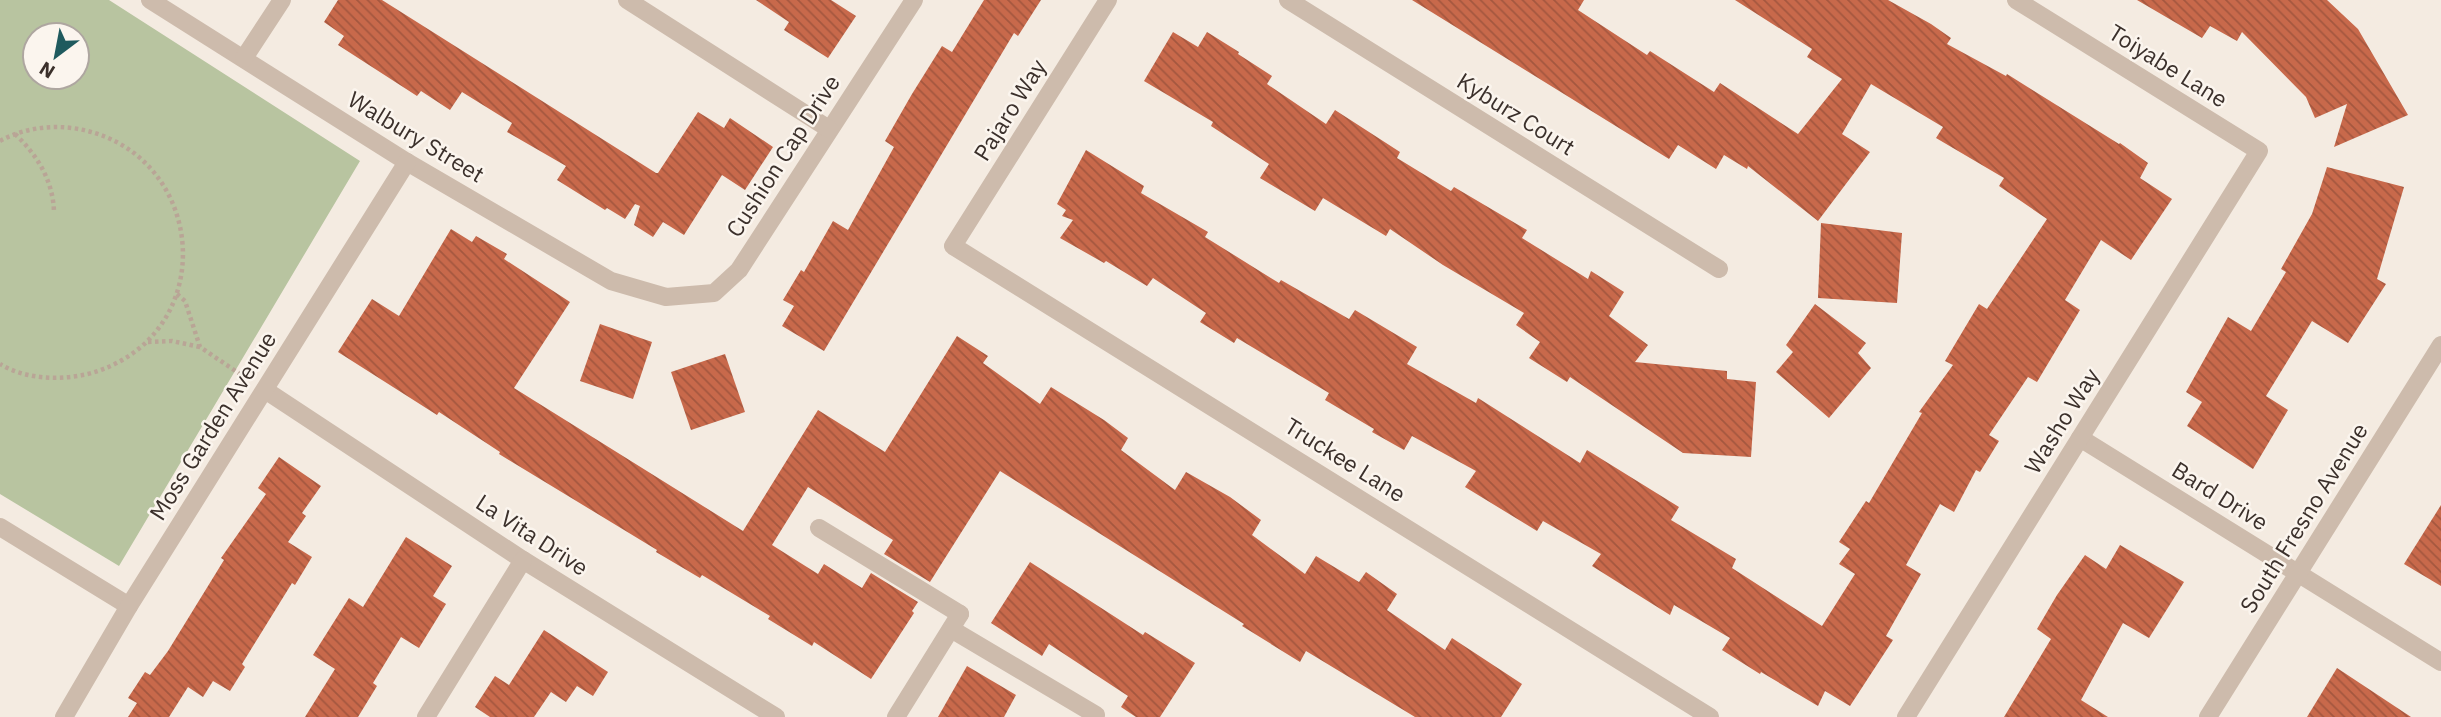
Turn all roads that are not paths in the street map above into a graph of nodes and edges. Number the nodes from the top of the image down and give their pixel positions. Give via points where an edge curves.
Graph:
1 (150, 0) edge
2 (282, 0) edge
3 (627, 0) edge
4 (914, 0) edge
5 (1108, 0) edge
6 (1288, 0) edge
7 (2016, 0) edge
8 (244, 58) junction
9 (830, 129) junction
10 (2259, 151) joint
11 (407, 162) junction
12 (953, 246) joint
13 (1719, 269) dead end
14 (666, 297) joint
15 (2441, 345) edge
16 (265, 390) junction
17 (2080, 438) junction
18 (0, 527) edge
19 (819, 528) dead end
20 (523, 560) junction
21 (2299, 573) junction
22 (129, 606) junction
23 (956, 622) junction
24 (2441, 662) edge
25 (1096, 715) dead end
26 (64, 717) edge
27 (426, 717) edge
28 (776, 717) edge
29 (896, 717) edge
30 (1710, 717) edge
31 (1906, 717) edge
32 (2208, 717) edge

1 - 8 street, Walbury Street
2 - 8 street
3 - 9 street
4 - 9 street, Cushion Cap Drive
5 - 12 street, Pajaro Way
6 - 13 street, Kyburz Court
7 - 10 street, Toiyabe Lane
8 - 11 street, Walbury Street
9 - 14 street, Cushion Cap Drive via 739,270 714,293
10 - 17 street, Washo Way
11 - 14 street, Walbury Street via 611,281
11 - 16 street, Moss Garden Avenue
12 - 30 street, Truckee Lane
15 - 21 street, South Fresno Avenue
16 - 20 street, La Vita Drive
16 - 22 street, Moss Garden Avenue
17 - 21 street, Bard Drive
17 - 31 street, Washo Way
18 - 22 street
19 - 23 street
20 - 27 street
20 - 28 street, La Vita Drive
21 - 24 street, Bard Drive
21 - 32 street, South Fresno Avenue
22 - 26 street, Moss Garden Avenue
23 - 25 street
23 - 29 street

